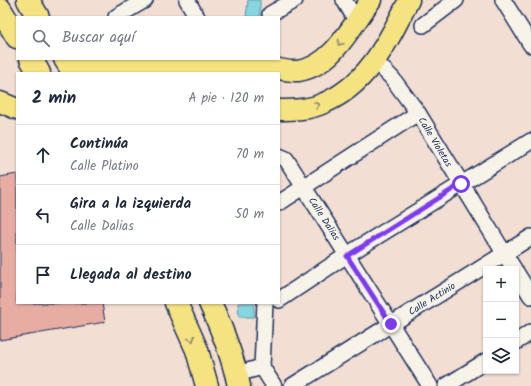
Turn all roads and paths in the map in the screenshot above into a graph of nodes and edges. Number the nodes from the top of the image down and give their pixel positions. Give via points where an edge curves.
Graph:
1 (28, 0) edge
2 (144, 0) edge
3 (187, 0) edge
4 (295, 0) edge
5 (344, 0) edge
6 (371, 0) edge
7 (409, 0) edge
8 (456, 0) edge
9 (503, 0) edge
10 (0, 8) edge
11 (269, 10) edge
12 (37, 16) edge
13 (118, 16) edge
14 (196, 16) edge
15 (356, 20) junction
16 (424, 25) dead end
17 (16, 34) edge
18 (531, 45) edge
19 (32, 60) edge
20 (219, 61) edge
21 (375, 62) junction
22 (69, 66) edge
23 (275, 67) edge
24 (160, 69) edge
25 (38, 72) edge
26 (0, 102) edge
27 (16, 109) edge
28 (280, 110) edge
29 (418, 113) junction
30 (531, 141) edge
31 (280, 156) edge
32 (461, 184) junction
33 (304, 188) junction
34 (280, 202) edge
35 (531, 237) edge
36 (504, 253) junction
37 (347, 256) junction
38 (512, 266) edge
39 (519, 277) edge
40 (531, 296) edge
41 (280, 299) edge
42 (176, 304) edge
43 (265, 304) edge
44 (214, 306) edge
45 (391, 324) junction
46 (531, 332) edge
47 (519, 340) edge
48 (483, 363) edge
49 (262, 367) junction
50 (238, 380) edge
51 (207, 386) edge
52 (274, 386) edge
53 (292, 386) edge
54 (430, 386) edge
55 (446, 386) edge

1 - 12 highway
2 - 13 street
3 - 14 street
4 - 11 street
5 - 15 street
6 - 15 main road
7 - 21 main road
8 - 16 street
9 - 18 street
10 - 17 highway
15 -> 23 main road via 345,38 319,63 289,71
19 - 25 highway
20 - 23 main road
20 - 24 main road
28 -> 21 main road via 317,106 331,100 357,81
21 - 29 street, Calle Violetas via 392,78
22 - 24 main road
26 - 27 main road
29 - 32 street, Calle Violetas
29 - 33 street
30 - 32 street
31 - 33 street, Calle Dalias via 286,159
32 - 36 street, Calle Violetas
32 - 37 street
33 - 34 street
33 - 37 street, Calle Dalias
35 - 36 street, Calle Actinio
36 - 38 street, Calle Violetas
36 - 45 street, Calle Actinio
37 - 41 street
37 - 45 street, Calle Dalias
39 - 40 street
42 -> 51 highway via 197,350
43 - 49 street
44 - 50 highway
45 - 53 street, Calle Actinio
45 - 54 street, Calle Dalias
46 - 47 street
48 - 55 street
49 - 50 street
49 - 52 street

